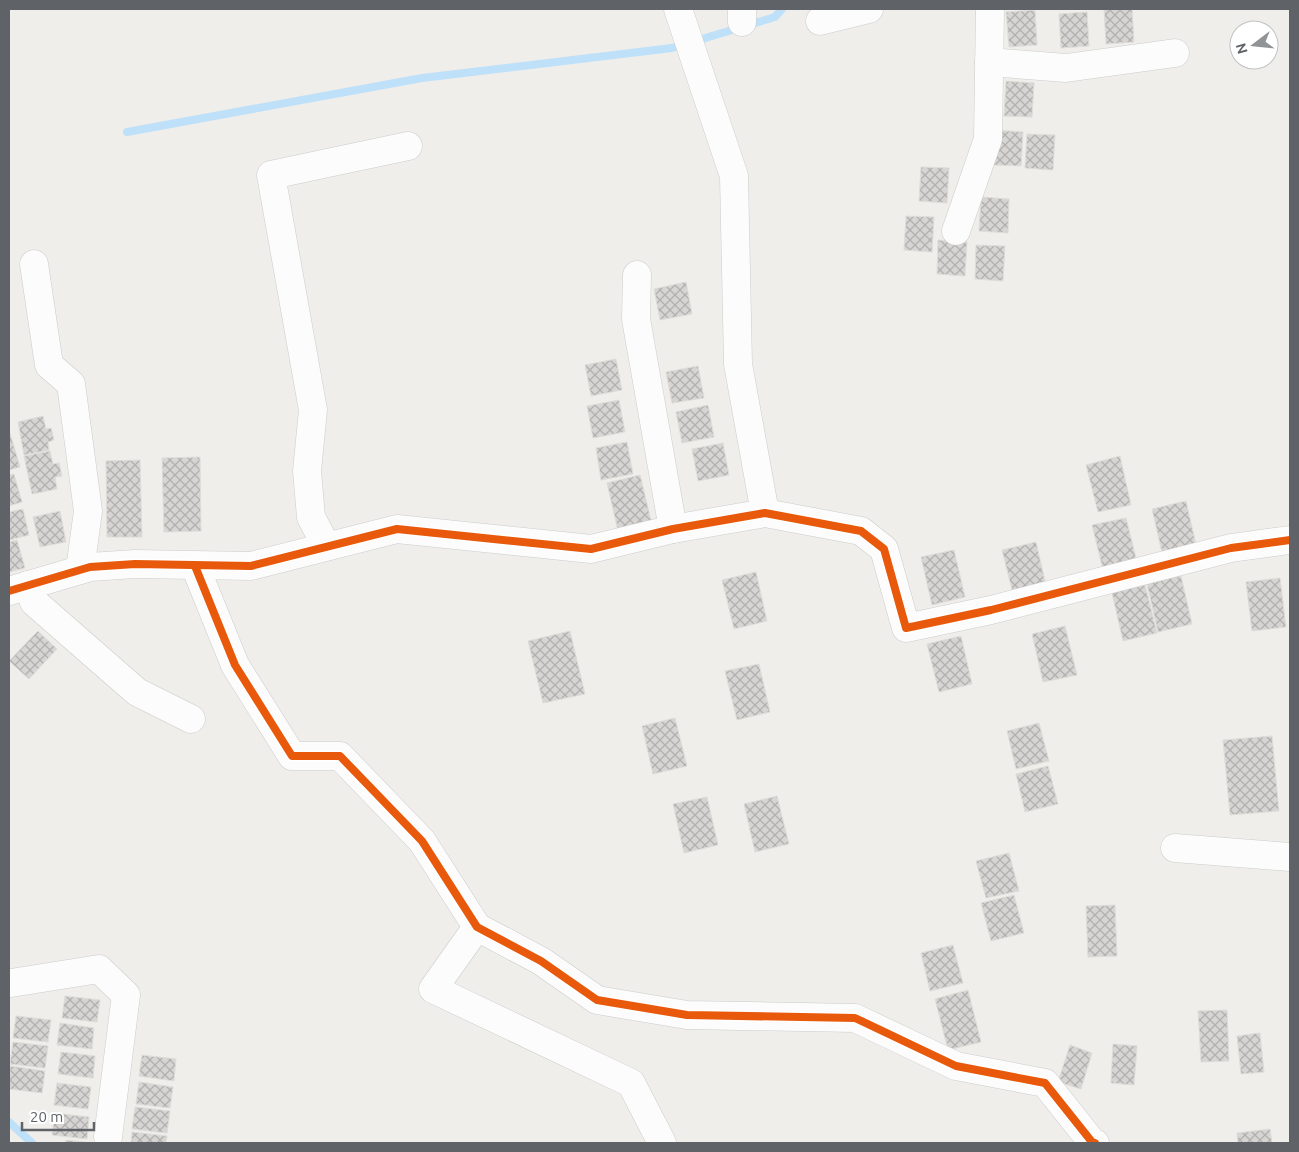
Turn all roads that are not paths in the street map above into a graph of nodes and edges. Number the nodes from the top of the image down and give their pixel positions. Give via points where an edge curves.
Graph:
1 (678, 9) edge
2 (869, 9) edge
3 (990, 9) edge
4 (820, 21) dead end
5 (1175, 53) dead end
6 (989, 62) junction
7 (408, 146) dead end
8 (956, 231) dead end
9 (34, 264) dead end
10 (637, 276) dead end
11 (765, 513) junction
12 (673, 529) junction
13 (1290, 540) edge
14 (326, 546) junction
15 (195, 566) junction
16 (80, 570) junction
17 (18, 588) edge
18 (191, 719) dead end
19 (1175, 848) dead end
20 (1290, 856) edge
21 (477, 927) junction
22 (9, 983) edge
23 (108, 1137) dead end
24 (662, 1143) edge
25 (1095, 1143) edge

1 - 11 street via 734,176 738,364
2 - 4 street
3 - 6 street
5 - 6 street via 1066,68
6 - 8 street via 988,139
7 - 14 street via 271,175 313,410 307,471 311,517
9 - 16 street via 49,365 71,384 88,511
10 - 12 street via 636,319
11 - 12 street
11 - 13 street via 861,531 884,549 906,628 991,610 1231,548
12 - 14 street via 591,549 396,529
14 - 15 street via 251,566
15 - 16 street via 135,564
15 - 21 street via 235,665 292,756 340,756 422,841
16 - 17 street
17 - 18 street via 137,692
19 - 20 street
21 - 24 street via 433,989 631,1083
21 - 25 street via 541,962 597,1000 688,1016 855,1018 956,1066 1045,1083
22 - 23 street via 99,969 126,995

